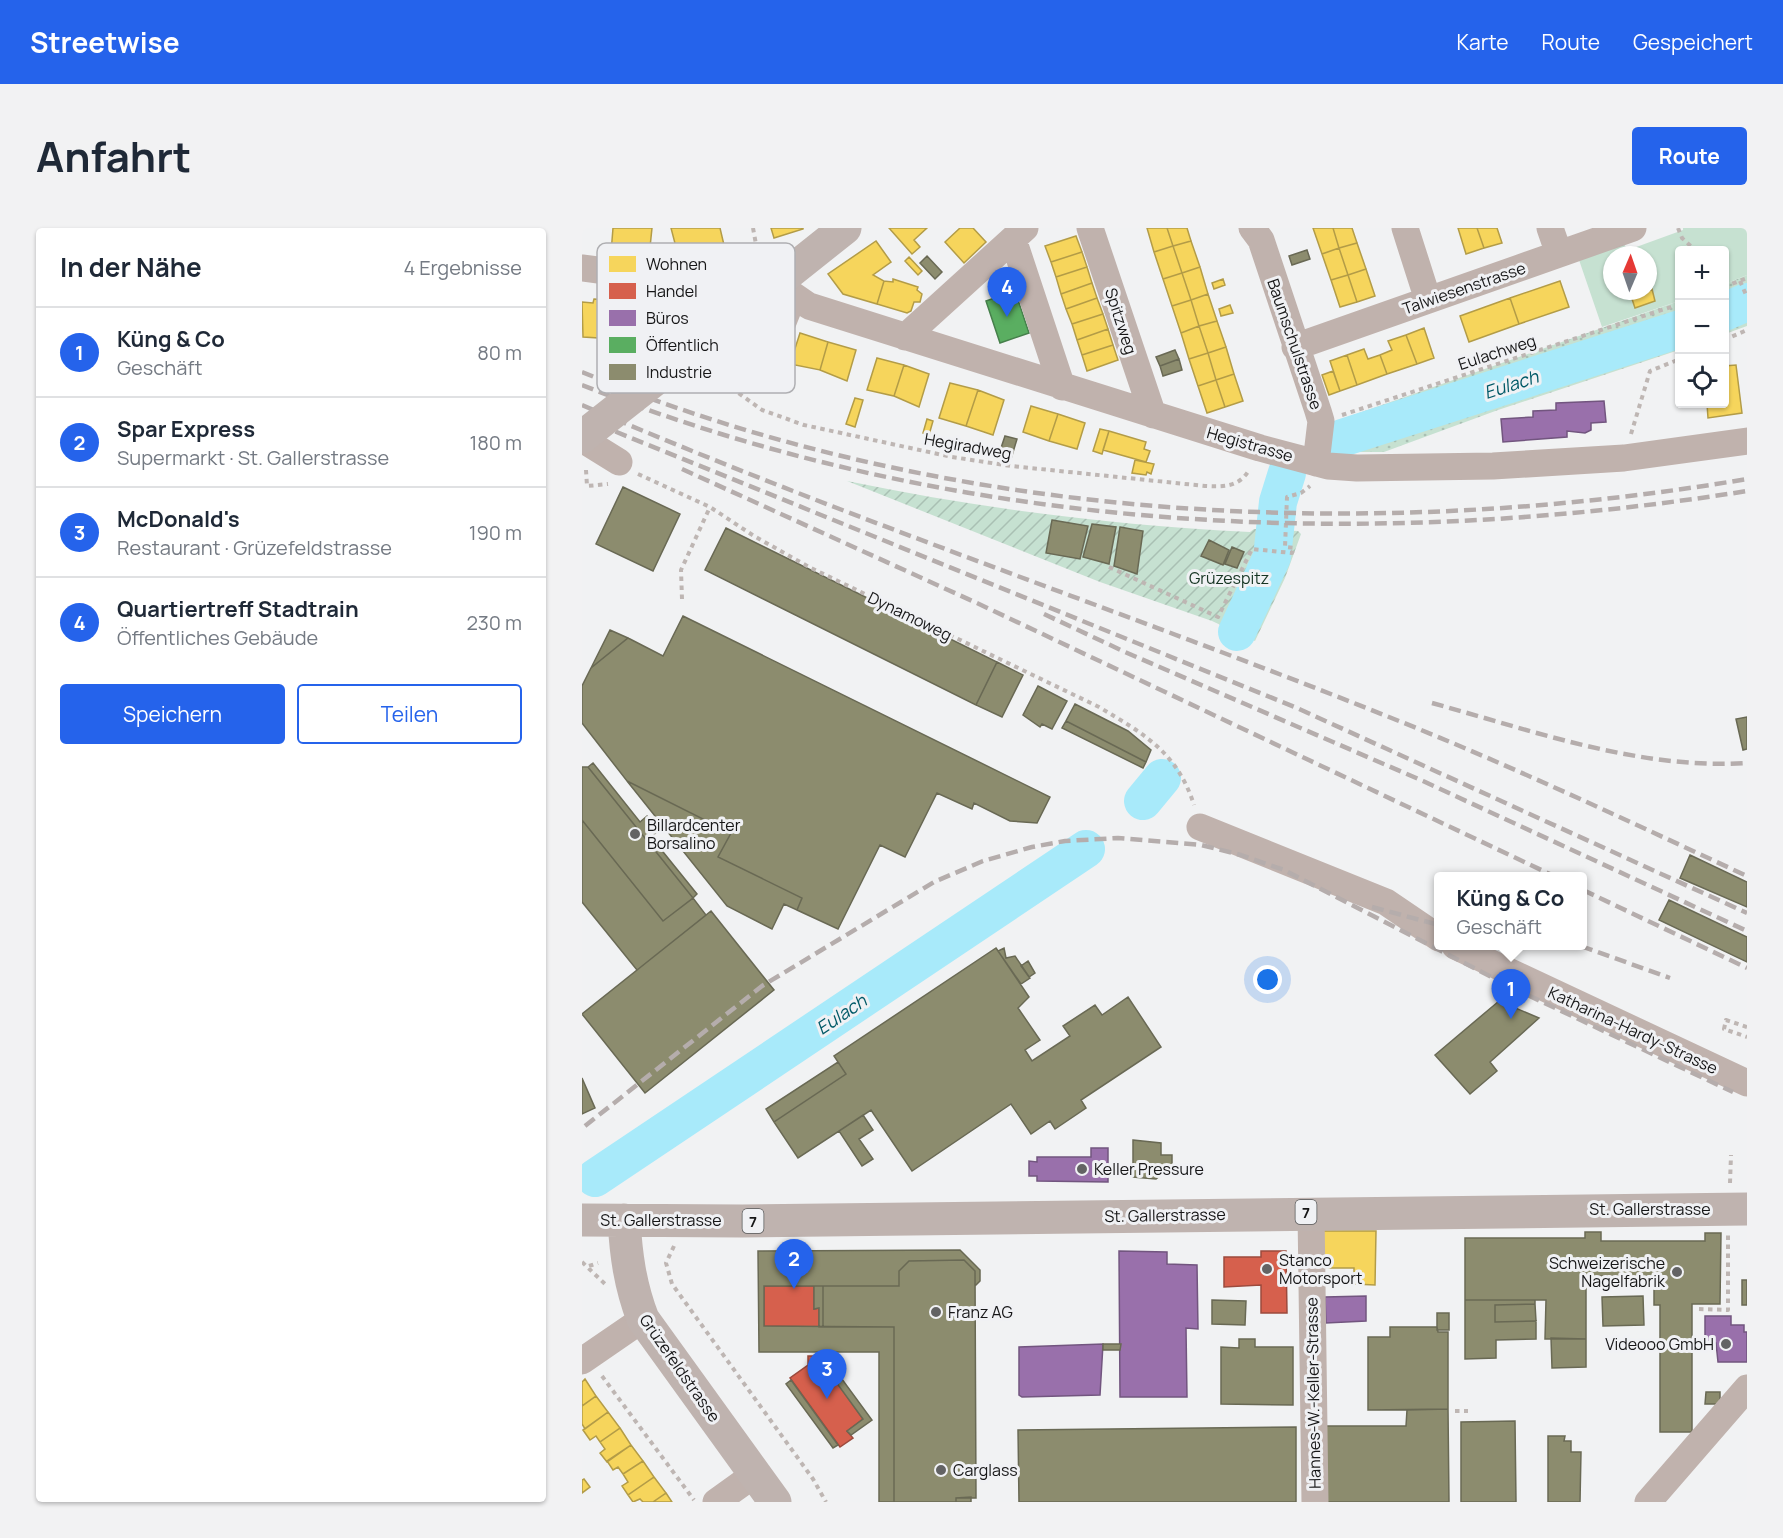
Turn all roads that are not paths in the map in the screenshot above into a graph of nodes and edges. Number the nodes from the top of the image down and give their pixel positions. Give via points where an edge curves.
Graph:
1 (845, 228) edge
2 (1090, 228) edge
3 (1252, 228) edge
4 (1405, 228) edge
5 (1550, 228) edge
6 (1633, 228) edge
7 (1019, 233) edge
8 (1559, 254) junction
9 (582, 268) edge
10 (597, 270) edge
11 (795, 280) edge
12 (795, 297) edge
13 (1428, 300) junction
14 (905, 337) junction
15 (1295, 347) junction
16 (1062, 387) junction
17 (638, 393) edge
18 (1152, 415) junction
19 (582, 438) edge
20 (1747, 441) edge
21 (1316, 463) junction
22 (616, 473) road end
23 (1200, 827) road end
24 (1434, 935) edge
25 (1466, 950) edge
26 (1747, 1083) edge
27 (1735, 1203) edge
28 (1311, 1212) junction
29 (582, 1220) edge
30 (624, 1220) junction
31 (643, 1319) junction
32 (585, 1359) edge
33 (1747, 1388) edge
34 (755, 1474) junction
35 (716, 1502) edge
36 (775, 1502) edge
37 (1315, 1502) edge
38 (1647, 1502) edge

1 - 11 main road
2 - 18 street, Spitzweg
3 - 15 street, Baumschulstrasse via 1261,240
4 - 13 street
5 - 8 street
6 - 8 street, Talwiesenstrasse
7 - 14 street
7 - 16 street
8 - 13 street, Talwiesenstrasse
9 - 10 street
12 - 14 street, Hegistrasse via 809,306
13 - 15 street, Talwiesenstrasse
14 - 16 street, Hegistrasse
15 - 21 street, Baumschulstrasse via 1321,421
16 - 18 street, Hegistrasse
17 - 19 main road, bridge
18 - 21 street, Hegistrasse
19 - 22 street
20 - 21 street, Hegistrasse via 1624,458 1493,466 1368,468
23 - 24 street via 1386,902
25 - 26 street, Katharina-Hardy-Strasse
27 - 28 main road, St. Gallerstrasse / 7
28 - 30 main road, St. Gallerstrasse / 7
28 - 37 street, Hannes-W.-Keller-Strasse
29 - 30 main road, St. Gallerstrasse / 7
30 - 31 main road, Grüzefeldstrasse via 626,1263
31 - 32 street
31 - 34 main road, Grüzefeldstrasse
33 - 38 street
34 - 35 street
34 - 36 main road, Grüzefeldstrasse

